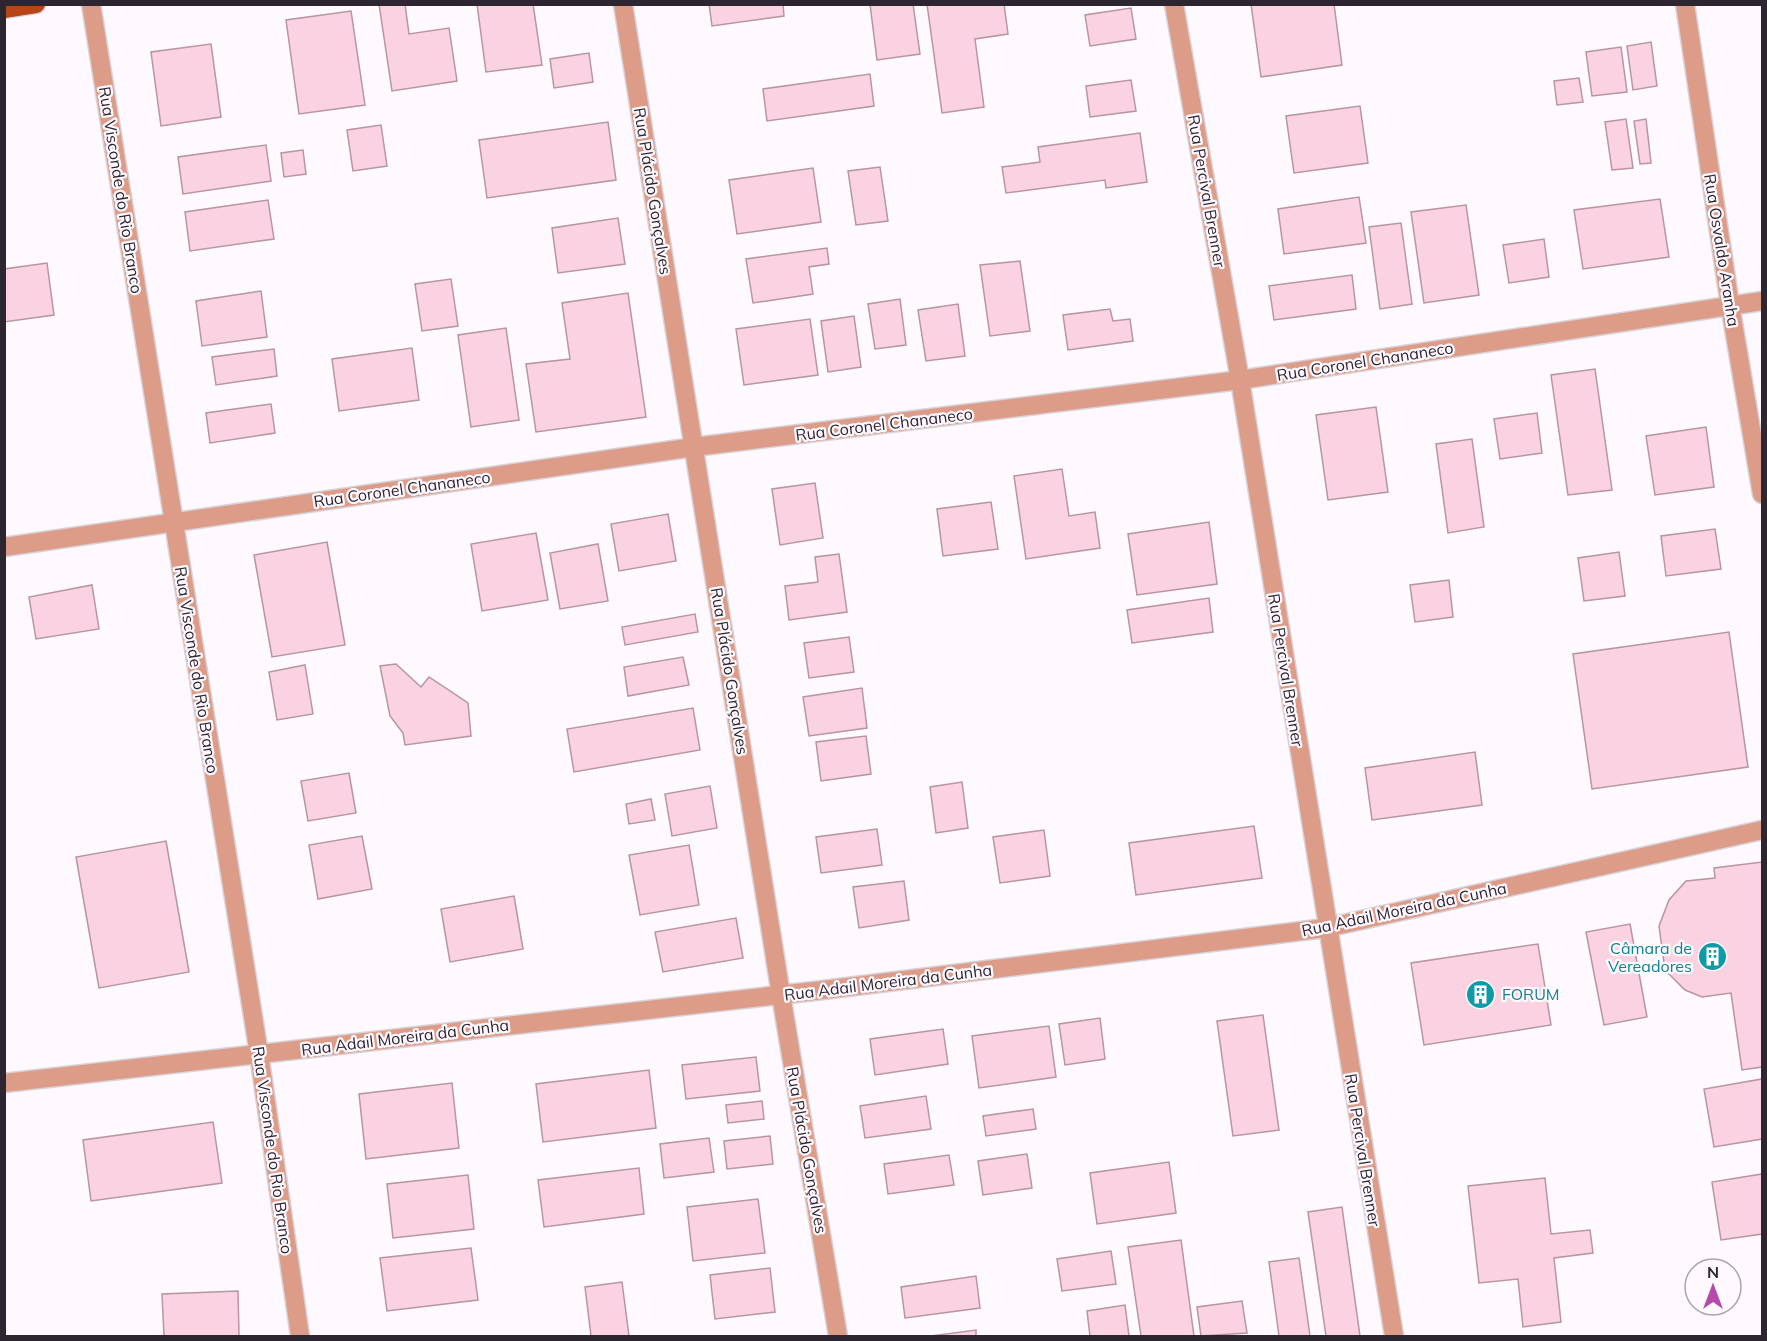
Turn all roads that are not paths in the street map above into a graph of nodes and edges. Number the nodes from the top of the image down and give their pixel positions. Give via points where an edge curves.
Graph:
1 (36, 4) edge
2 (91, 4) edge
3 (623, 4) edge
4 (1174, 4) edge
5 (1685, 4) edge
6 (4, 9) edge
7 (1762, 301) edge
8 (1730, 305) junction
9 (1240, 380) junction
10 (694, 447) junction
11 (1762, 494) edge
12 (173, 522) junction
13 (4, 547) edge
14 (1762, 830) edge
15 (1326, 928) junction
16 (781, 995) junction
17 (259, 1054) junction
18 (4, 1083) edge
19 (300, 1336) edge
20 (838, 1336) edge
21 (1394, 1336) edge

1 - 6 main road
2 - 12 street, Rua Visconde do Rio Branco
3 - 10 street, Rua Plácido Gonçalves
4 - 9 street, Rua Percival Brenner
5 - 8 street, Rua Osvaldo Aranha
7 - 8 street, Rua Coronel Chananeco
8 - 9 street, Rua Coronel Chananeco
8 - 11 street, Rua Osvaldo Aranha
9 - 10 street, Rua Coronel Chananeco
9 - 15 street, Rua Percival Brenner
10 - 12 street, Rua Coronel Chananeco
10 - 16 street, Rua Plácido Gonçalves
12 - 13 street, Rua Coronel Chananeco
12 - 17 street, Rua Visconde do Rio Branco
14 - 15 street, Rua Adail Moreira da Cunha
15 - 16 street, Rua Adail Moreira da Cunha
15 - 21 street, Rua Percival Brenner
16 - 17 street, Rua Adail Moreira da Cunha
16 - 20 street, Rua Plácido Gonçalves
17 - 18 street, Rua Adail Moreira da Cunha
17 - 19 street, Rua Visconde do Rio Branco

